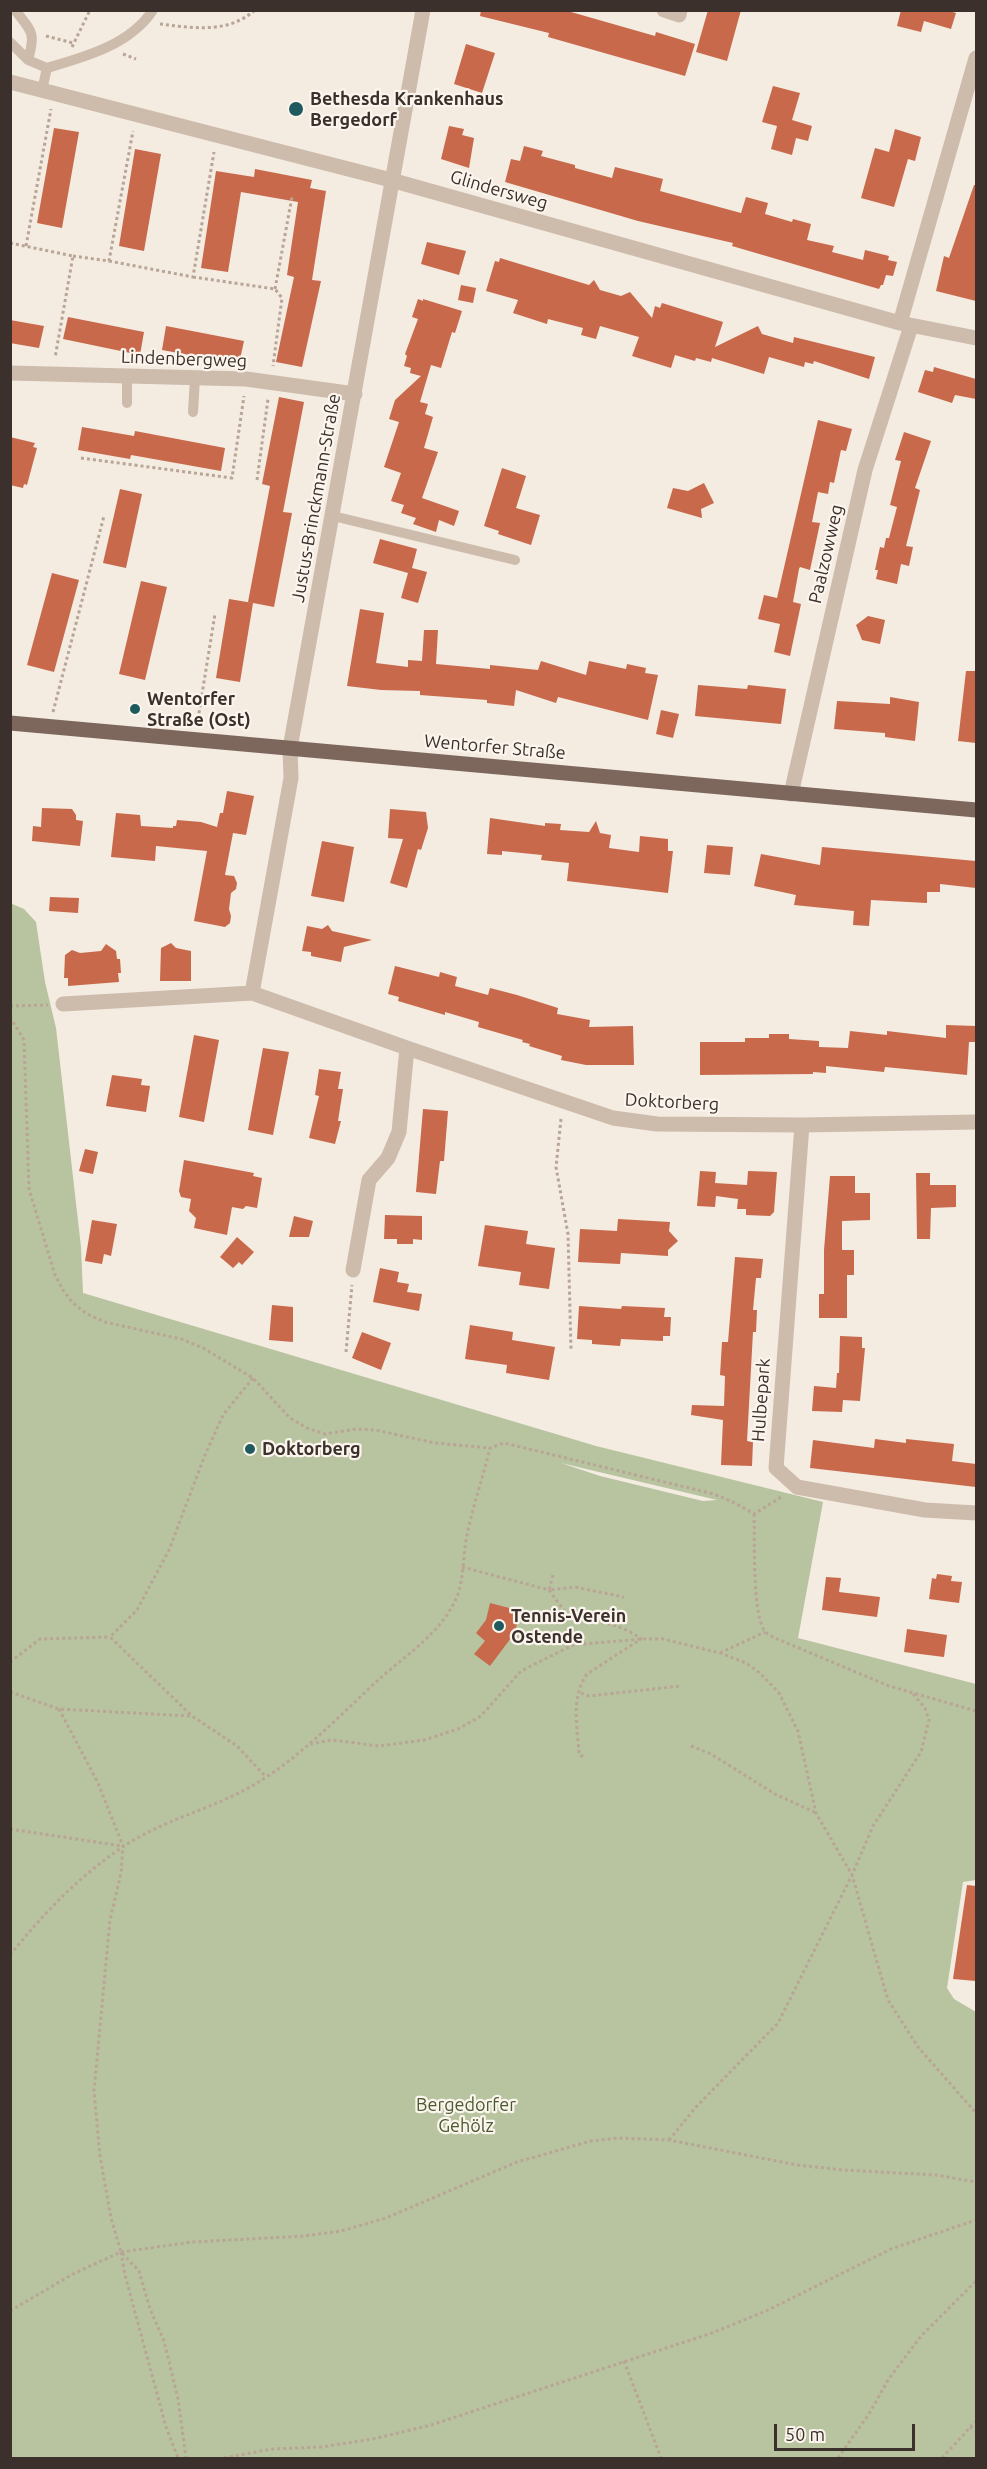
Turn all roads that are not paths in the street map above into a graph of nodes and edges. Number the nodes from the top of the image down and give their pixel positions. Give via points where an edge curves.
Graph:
1 (15, 10) edge
2 (423, 10) edge
3 (664, 10) edge
4 (680, 10) edge
5 (150, 15) edge
6 (10, 42) edge
7 (976, 58) edge
8 (28, 60) junction
9 (47, 68) junction
10 (10, 82) edge
11 (48, 91) junction
12 (391, 180) junction
13 (906, 325) junction
14 (976, 338) edge
15 (10, 373) edge
16 (127, 377) junction
17 (195, 378) junction
18 (355, 394) junction
19 (127, 403) dead end
20 (193, 412) dead end
21 (333, 516) junction
22 (515, 560) dead end
23 (10, 723) edge
24 (290, 748) junction
25 (791, 794) junction
26 (976, 810) edge
27 (252, 993) junction
28 (63, 1004) road end
29 (407, 1048) junction
30 (976, 1122) edge
31 (802, 1125) junction
32 (353, 1270) road end
33 (976, 1513) edge

1 - 8 lane via 34,40
2 - 12 street, Justus-Brinckmann-Straße
3 - 4 street via 679,15
5 - 9 lane via 113,44
6 - 8 lane
7 - 13 street, Paalzowweg
8 - 9 lane
9 - 11 lane
10 - 11 street, Glindersweg
11 - 12 street, Glindersweg
12 - 13 street, Glindersweg
12 - 18 street, Justus-Brinckmann-Straße
13 - 14 street, Glindersweg
13 - 25 street, Paalzowweg via 865,470
15 - 16 street, Lindenbergweg
16 - 17 street, Lindenbergweg
16 - 19 lane
17 - 18 street, Lindenbergweg via 246,379
17 - 20 lane
18 - 21 street, Justus-Brinckmann-Straße
21 - 22 lane
21 - 24 street, Justus-Brinckmann-Straße
23 - 24 main road, Wentorfer Straße
24 - 25 main road, Wentorfer Straße
24 - 27 street, Justus-Brinckmann-Straße via 291,778
25 - 26 main road, Wentorfer Straße
27 - 28 street, Doktorberg
27 - 29 street, Doktorberg
29 - 31 street, Doktorberg via 613,1118 657,1124
29 - 32 street via 399,1132 387,1158 369,1180
30 - 31 street, Doktorberg
31 - 33 street, Hulbepark via 776,1468 797,1487 925,1510

